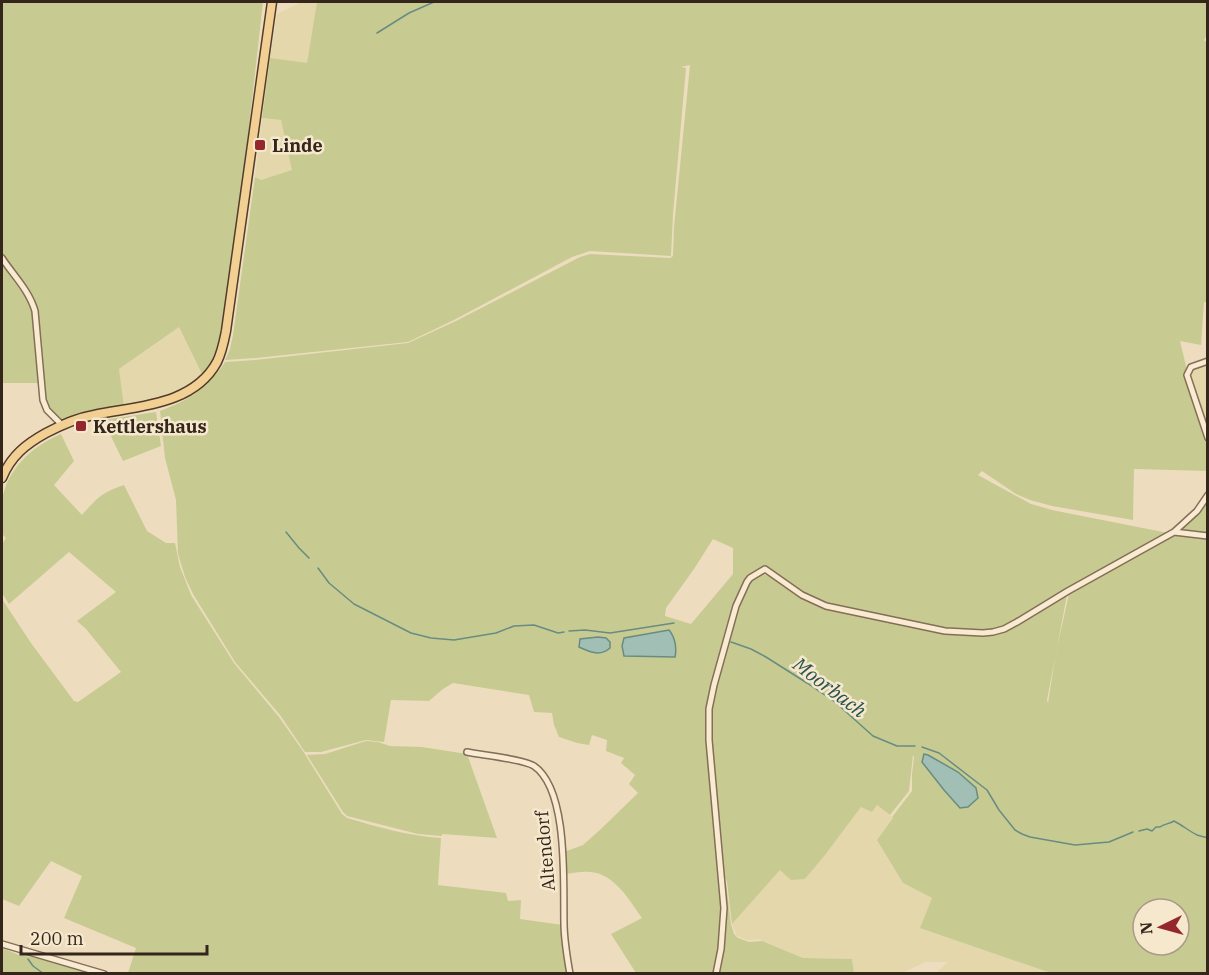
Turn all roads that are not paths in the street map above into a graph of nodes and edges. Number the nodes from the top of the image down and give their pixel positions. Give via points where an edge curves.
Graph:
1 (272, 2) edge
2 (2, 258) edge
3 (1208, 361) edge
4 (62, 425) junction
5 (1208, 438) edge
6 (5, 464) edge
7 (2, 478) edge
8 (1208, 495) edge
9 (1174, 532) junction
10 (1208, 536) edge
11 (467, 752) dead end
12 (2, 944) edge
13 (104, 974) edge
14 (570, 974) edge
15 (716, 974) edge

1 - 4 main road via 218,361 193,387 175,397
2 - 4 street via 33,305 43,400 46,410
3 - 5 street via 1191,367 1187,375
4 - 6 main road via 28,444
6 - 7 main road
8 - 9 street via 1197,512
9 - 10 street
9 - 15 street via 1017,622 983,633 945,631 826,606 802,595 765,569 750,578 736,606 709,709 724,908
11 - 14 street, Altendorf via 534,765 552,789 562,849
12 - 13 street

